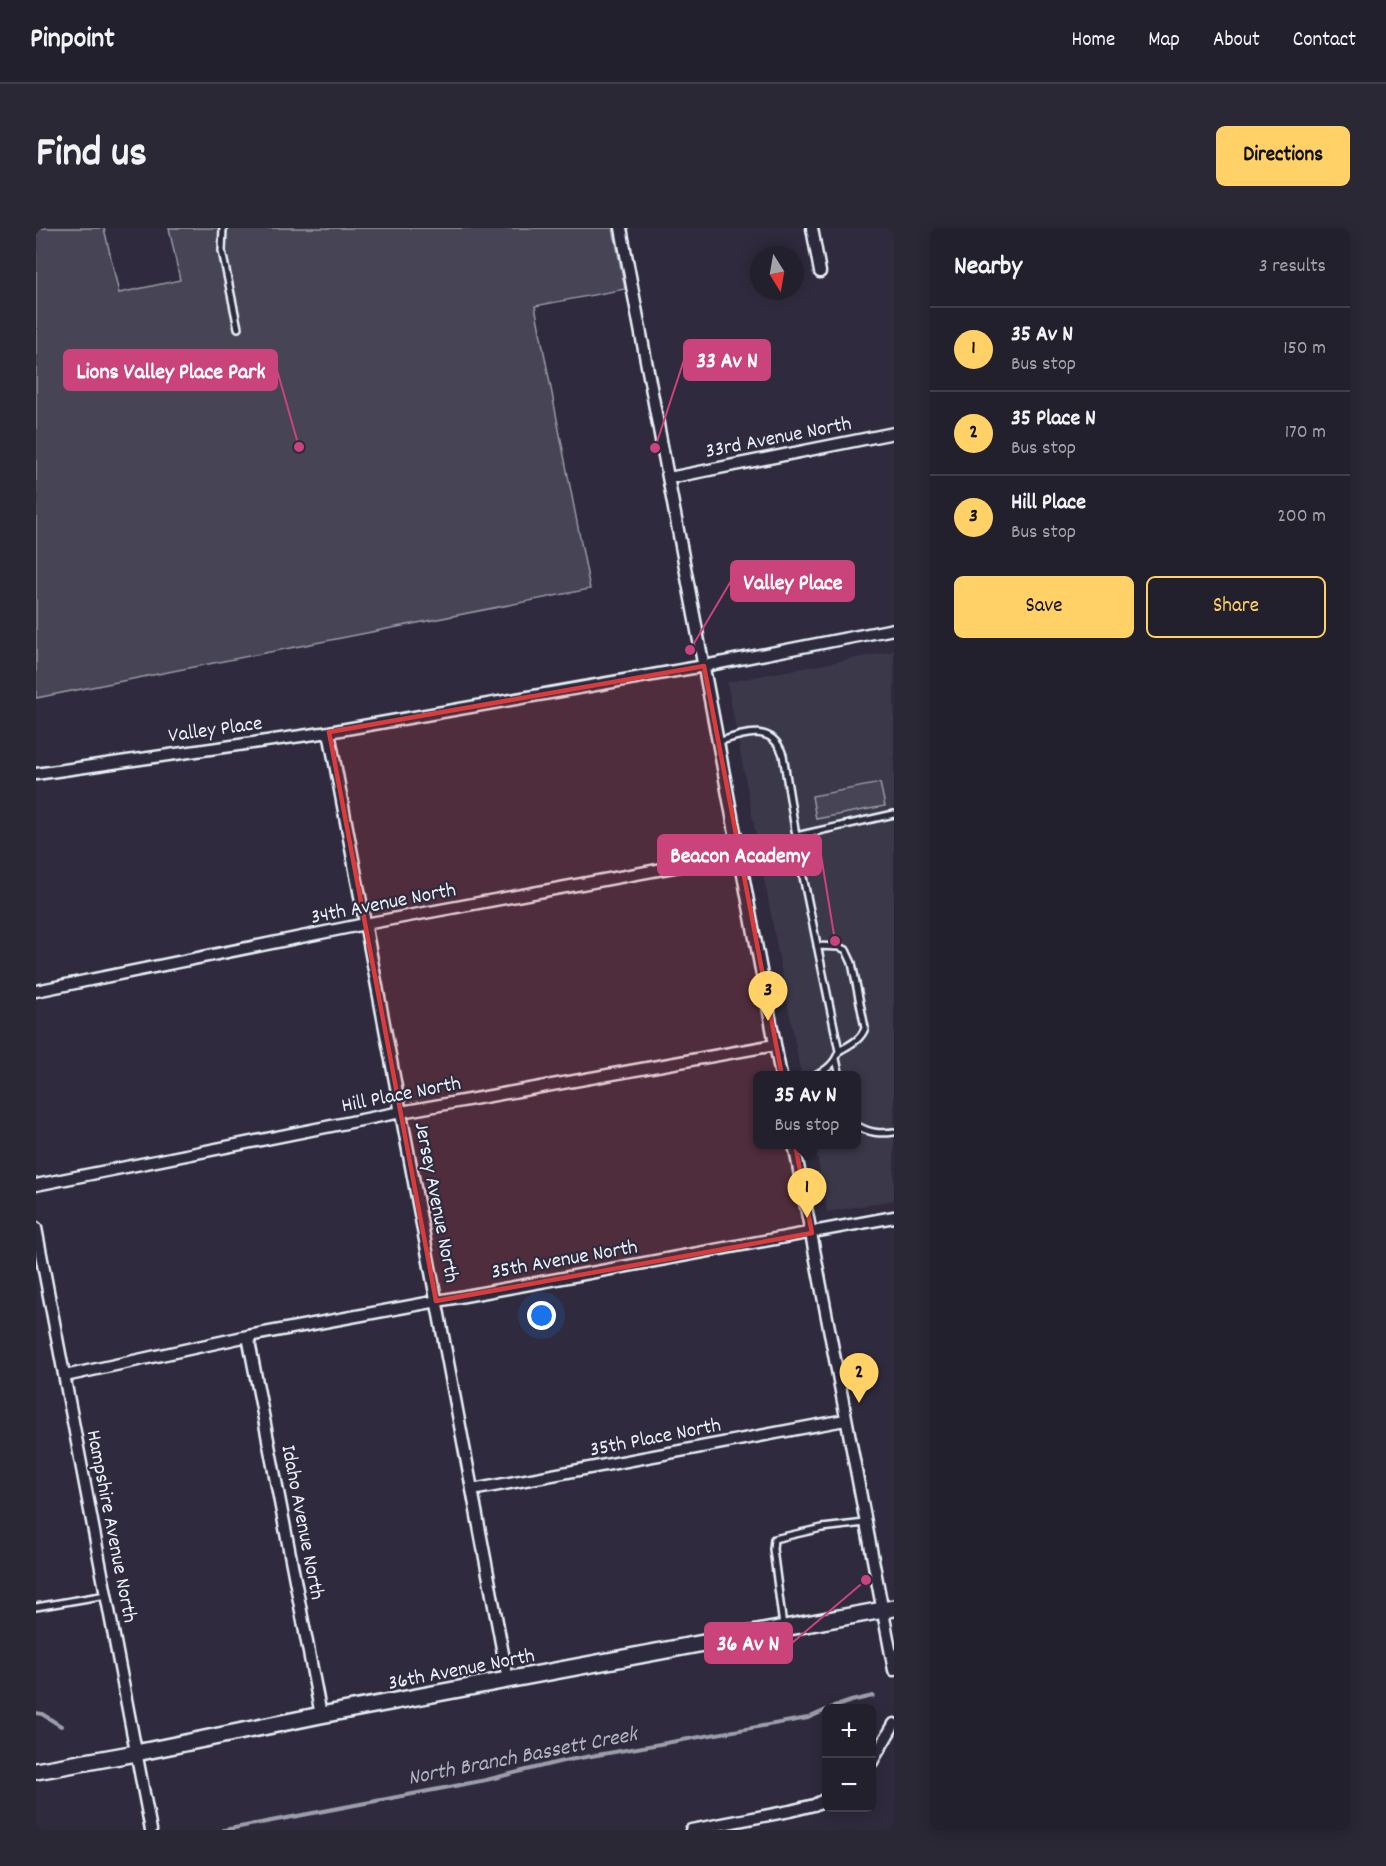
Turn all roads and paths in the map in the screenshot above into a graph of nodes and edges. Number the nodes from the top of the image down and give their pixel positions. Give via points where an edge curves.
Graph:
1 (223, 228) edge
2 (621, 228) edge
3 (812, 228) edge
4 (820, 272) dead end
5 (238, 328) dead end
6 (894, 433) edge
7 (669, 477) junction
8 (894, 629) edge
9 (704, 666) junction
10 (329, 732) junction
11 (718, 742) junction
12 (36, 774) edge
13 (894, 814) edge
14 (796, 836) junction
15 (739, 855) junction
16 (366, 924) junction
17 (817, 945) junction
18 (36, 991) edge
19 (775, 1045) junction
20 (839, 1051) junction
21 (836, 1059) junction
22 (780, 1071) edge
23 (824, 1071) edge
24 (839, 1071) edge
25 (401, 1112) junction
26 (861, 1128) edge
27 (894, 1132) edge
28 (795, 1149) edge
29 (36, 1185) edge
30 (894, 1217) edge
31 (36, 1228) edge
32 (812, 1233) junction
33 (436, 1301) junction
34 (248, 1336) junction
35 (65, 1376) junction
36 (845, 1420) junction
37 (472, 1490) junction
38 (865, 1523) junction
39 (106, 1595) junction
40 (36, 1607) edge
41 (888, 1609) edge
42 (784, 1628) junction
43 (894, 1670) edge
44 (508, 1680) junction
45 (321, 1715) junction
46 (894, 1724) edge
47 (136, 1753) junction
48 (874, 1758) edge
49 (36, 1771) edge
50 (822, 1801) edge
51 (151, 1830) edge
52 (691, 1830) edge

1 - 5 lane via 222,251
2 - 7 street
3 - 4 street
6 - 7 street, 33rd Avenue North
7 - 9 street
8 - 9 street, Valley Place
9 - 10 street, Valley Place
9 - 11 street
10 - 12 street, Valley Place
10 - 16 street, Jersey Avenue North
11 - 14 lane via 757,733 780,746
11 - 15 street
13 - 14 lane
14 - 17 lane
15 - 16 street, 34th Avenue North
15 - 19 street
16 - 18 street, 34th Avenue North
16 - 25 street, Jersey Avenue North
17 - 20 lane
17 - 20 lane via 846,950 852,963 865,1028 856,1041
19 - 22 street
19 - 25 street, Hill Place North
20 - 21 lane
21 - 23 lane
21 - 24 lane
25 - 29 street, Hill Place North
25 - 33 street, Jersey Avenue North
26 - 27 lane via 874,1133
28 - 32 street
30 - 32 street, 35th Avenue North
31 - 35 street, Hampshire Avenue North
32 - 33 street, 35th Avenue North
32 - 36 street
33 - 34 street, 35th Avenue North
33 - 37 street, Jersey Avenue North
34 - 35 street, 35th Avenue North
34 - 45 street, Idaho Avenue North
35 - 39 street, Hampshire Avenue North
36 - 37 street, 35th Place North
36 - 38 street
37 - 44 street, Jersey Avenue North
38 - 41 street
38 - 42 lane via 774,1539
39 - 40 lane
39 - 47 street, Hampshire Avenue North
41 - 42 street, 36th Avenue North
41 - 43 street
42 - 44 street, 36th Avenue North
44 - 45 street, 36th Avenue North
45 - 47 street, 36th Avenue North
46 - 48 street
47 - 49 street, 36th Avenue North
47 - 51 street, Hampshire Avenue North
50 - 52 street

